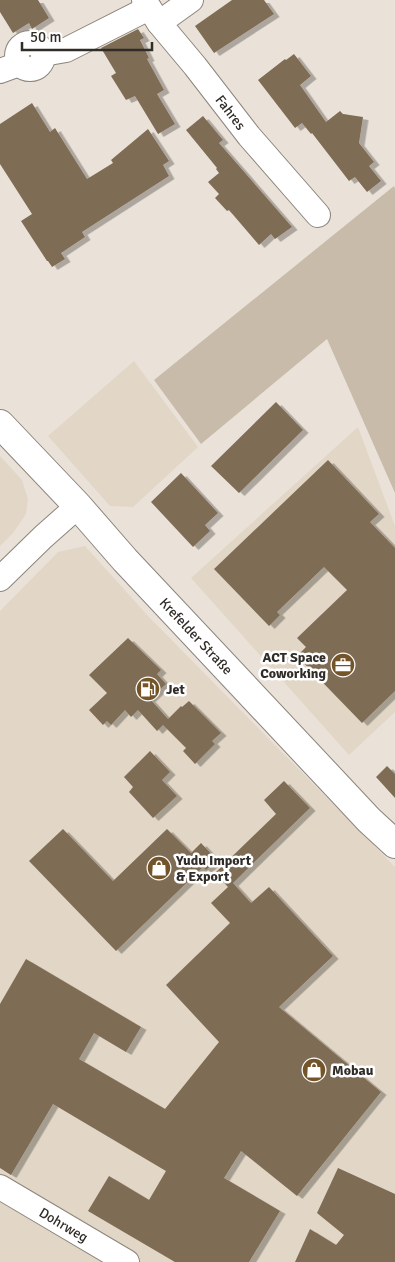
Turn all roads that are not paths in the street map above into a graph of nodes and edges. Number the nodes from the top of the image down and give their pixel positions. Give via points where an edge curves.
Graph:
1 (191, 0) edge
2 (150, 10) edge
3 (9, 68) edge
4 (318, 215) dead end
5 (0, 424) edge
6 (78, 506) junction
7 (0, 579) edge
8 (395, 844) edge
9 (0, 1187) edge
10 (128, 1262) edge

1 - 2 street
2 - 3 street via 66,50 43,54 41,63 34,68
2 - 4 street, Fahres via 249,136
5 - 6 main road, Krefelder Straße
6 - 7 street
6 - 8 main road, Krefelder Straße via 241,684
9 - 10 street, Dohrweg

